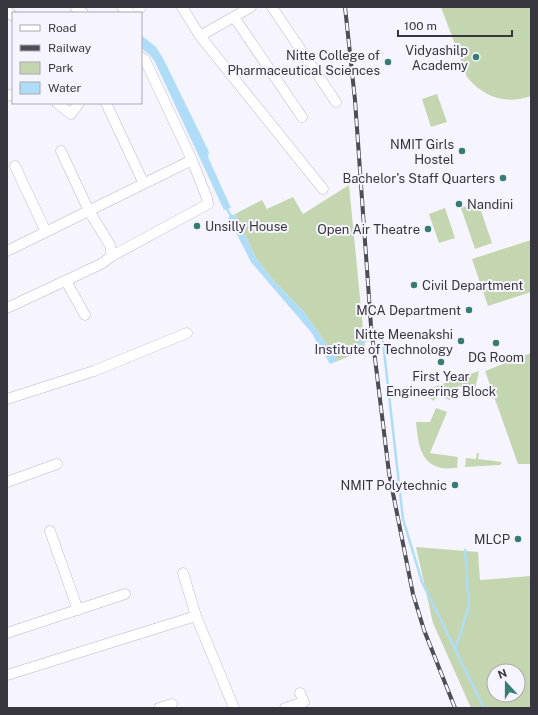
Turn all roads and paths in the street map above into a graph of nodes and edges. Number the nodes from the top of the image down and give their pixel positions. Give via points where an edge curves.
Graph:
1 (182, 7) edge
2 (251, 7) edge
3 (272, 7) edge
4 (234, 17) junction
5 (200, 36) junction
6 (142, 58) edge
7 (336, 102) dead end
8 (58, 104) edge
9 (78, 104) edge
10 (106, 104) edge
11 (302, 117) dead end
12 (61, 151) dead end
13 (192, 160) junction
14 (15, 166) dead end
15 (144, 184) junction
16 (324, 189) dead end
17 (89, 211) junction
18 (46, 232) junction
19 (7, 251) edge
20 (112, 256) junction
21 (66, 281) junction
22 (7, 308) edge
23 (85, 315) dead end
24 (187, 332) dead end
25 (7, 399) edge
26 (57, 464) dead end
27 (7, 482) edge
28 (50, 531) dead end
29 (183, 572) dead end
30 (125, 594) dead end
31 (78, 610) junction
32 (196, 616) junction
33 (7, 633) edge
34 (7, 675) edge
35 (300, 693) dead end
36 (172, 704) dead end
37 (159, 708) edge
38 (234, 708) edge
39 (285, 708) edge

1 - 5 street
2 - 4 street
3 - 7 street
4 - 5 street
4 - 11 street
5 - 16 street
6 - 13 street
8 - 9 street via 71,114
10 - 15 street
12 - 17 street
13 - 15 street
13 - 20 street via 208,204
14 - 18 street
15 - 17 street
17 - 18 street
17 - 20 street via 110,245
18 - 19 street
20 - 21 street via 102,264
21 - 22 street
21 - 23 street
24 - 25 street via 94,371
26 - 27 street
28 - 31 street
29 - 32 street
30 - 31 street
31 - 33 street
32 - 34 street
32 - 38 street
35 - 39 street via 304,702
36 - 37 street

